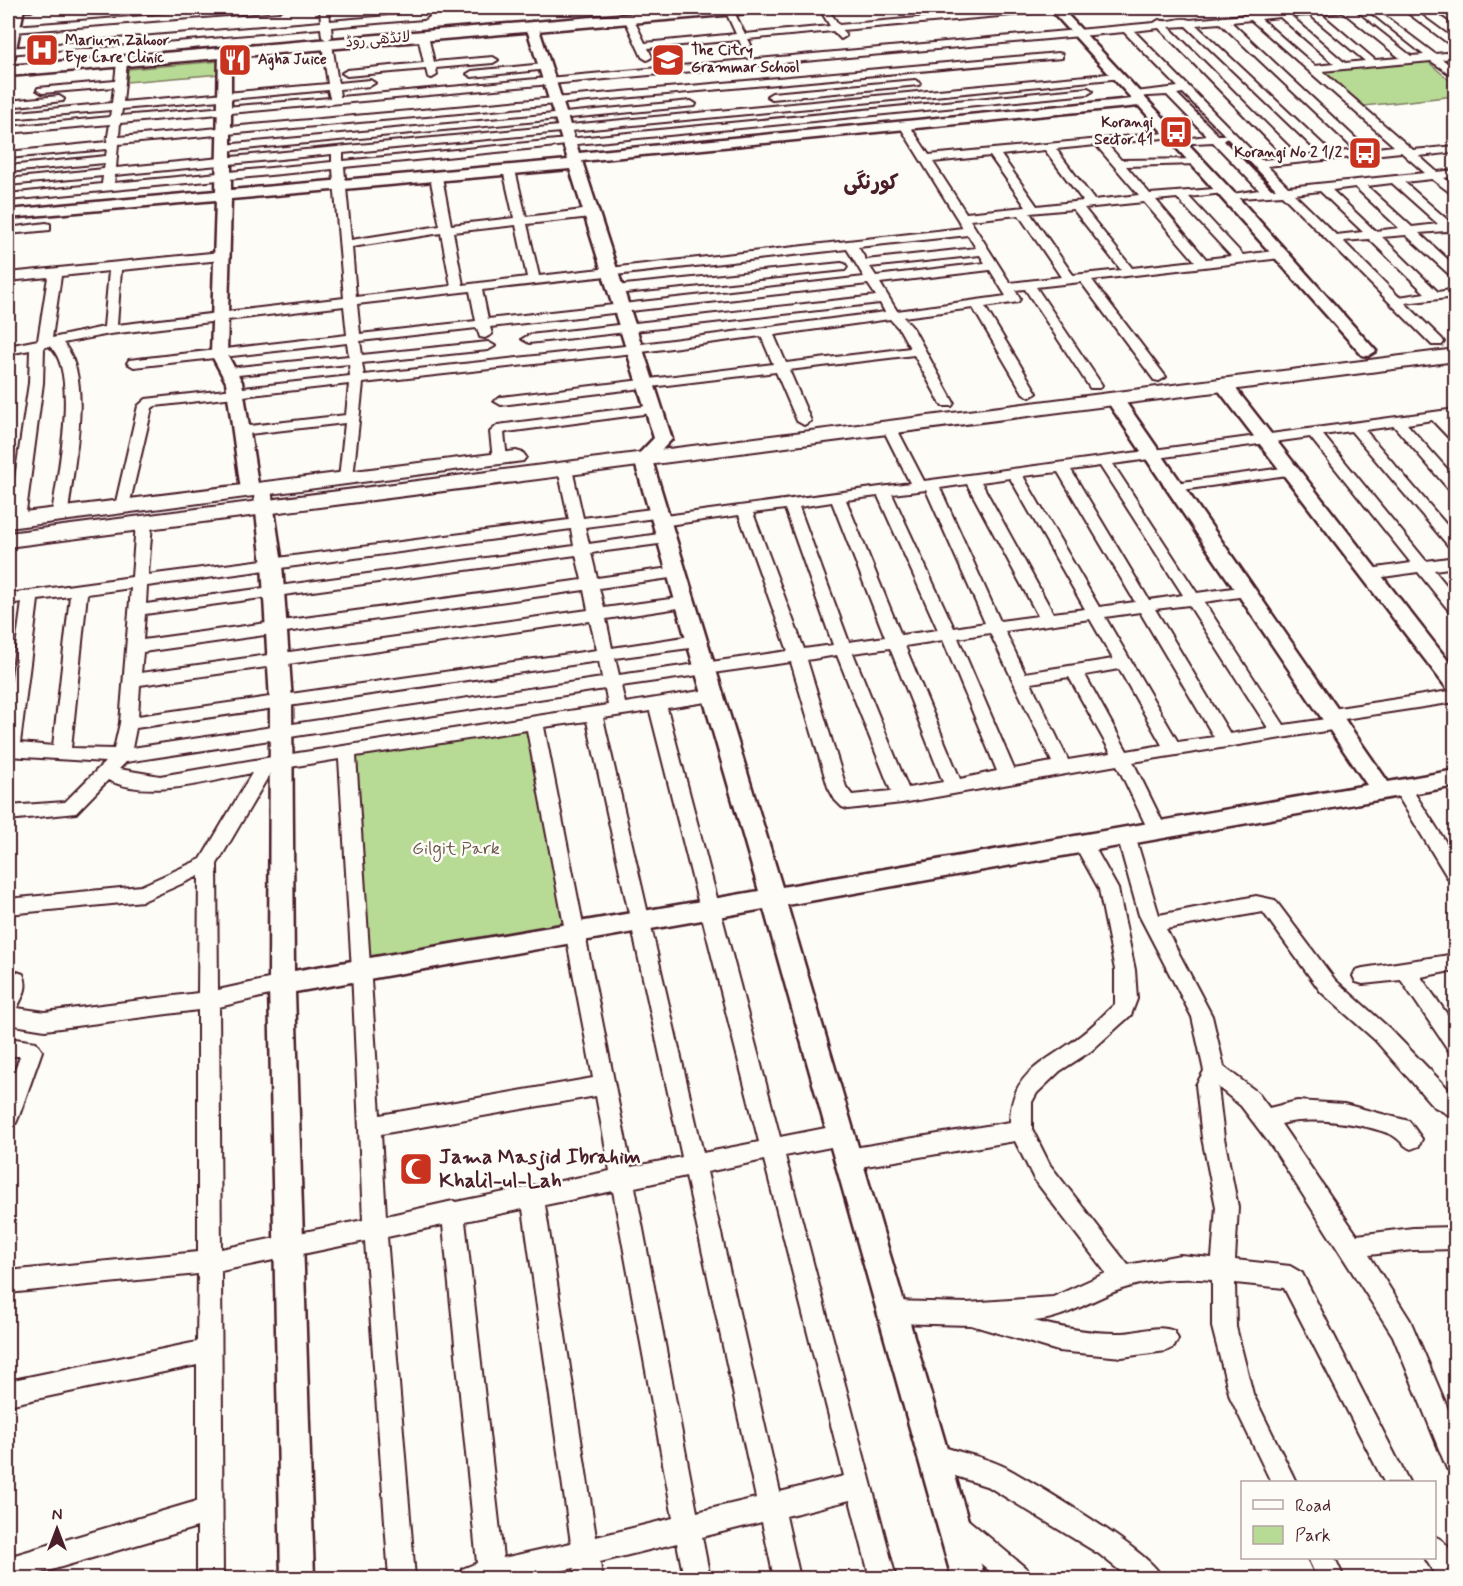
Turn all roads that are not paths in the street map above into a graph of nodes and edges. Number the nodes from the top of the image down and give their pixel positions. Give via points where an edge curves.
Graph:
1 (157, 8) edge
2 (279, 8) edge
3 (395, 8) edge
4 (694, 8) edge
5 (748, 8) edge
6 (823, 8) edge
7 (968, 8) edge
8 (1055, 8) edge
9 (1344, 8) edge
10 (1351, 8) edge
11 (1369, 8) edge
12 (1406, 8) edge
13 (1436, 8) edge
14 (728, 9) junction
15 (1312, 11) junction
16 (630, 13) edge
17 (924, 13) edge
18 (1281, 13) junction
19 (1252, 16) junction
20 (128, 17) edge
21 (1221, 18) junction
22 (530, 21) junction
23 (1186, 21) junction
24 (424, 22) edge
25 (1455, 22) edge
26 (1159, 23) junction
27 (833, 24) junction
28 (326, 26) edge
29 (1125, 27) junction
30 (227, 29) edge
31 (1076, 31) junction
32 (738, 32) junction
33 (12, 40) edge
34 (856, 40) dead end
35 (639, 41) junction
36 (839, 42) junction
37 (948, 43) junction
38 (1050, 45) dead end
39 (1455, 46) edge
40 (851, 52) junction
41 (1257, 52) junction
42 (124, 53) junction
43 (1245, 53) dead end
44 (956, 54) junction
45 (1233, 54) dead end
46 (1455, 55) edge
47 (1058, 56) dead end
48 (1221, 56) junction
49 (1301, 57) junction
50 (1433, 57) junction
51 (1289, 58) dead end
52 (508, 59) dead end
53 (1175, 59) junction
54 (755, 60) junction
55 (1409, 60) junction
56 (858, 63) junction
57 (1373, 63) junction
58 (964, 65) junction
59 (430, 66) junction
60 (1343, 66) junction
61 (1314, 69) junction
62 (653, 70) junction
63 (761, 72) junction
64 (865, 74) junction
65 (1455, 74) edge
66 (1118, 76) junction
67 (439, 78) junction
68 (929, 81) dead end
69 (377, 83) dead end
70 (766, 83) junction
71 (873, 86) junction
72 (661, 87) junction
73 (982, 89) junction
74 (122, 90) junction
75 (1186, 90) junction
76 (1088, 91) dead end
77 (224, 92) junction
78 (1169, 92) junction
79 (8, 93) edge
80 (1342, 93) junction
81 (331, 95) junction
82 (768, 97) junction
83 (881, 98) junction
84 (1139, 99) junction
85 (439, 101) junction
86 (992, 101) junction
87 (1272, 101) junction
88 (704, 103) dead end
89 (8, 104) edge
90 (116, 106) junction
91 (556, 106) junction
92 (670, 106) junction
93 (780, 108) junction
94 (1203, 108) junction
95 (889, 111) junction
96 (8, 116) edge
97 (1003, 116) junction
98 (675, 118) junction
99 (114, 120) junction
100 (787, 122) junction
101 (902, 126) junction
102 (446, 127) junction
103 (8, 130) edge
104 (224, 132) junction
105 (682, 132) junction
106 (795, 136) junction
107 (56, 137) dead end
108 (1232, 137) junction
109 (1176, 138) junction
110 (1214, 139) junction
111 (448, 140) junction
112 (1099, 141) junction
113 (8, 142) edge
114 (112, 143) junction
115 (337, 144) junction
116 (1048, 146) junction
117 (689, 147) junction
118 (1455, 149) edge
119 (1407, 151) junction
120 (993, 152) junction
121 (1365, 153) junction
122 (451, 154) junction
123 (8, 155) edge
124 (223, 155) junction
125 (1329, 156) junction
126 (111, 159) junction
127 (925, 159) junction
128 (1295, 160) junction
129 (1197, 161) junction
130 (1118, 163) junction
131 (1258, 164) junction
132 (338, 166) junction
133 (8, 168) edge
134 (508, 170) junction
135 (109, 173) junction
136 (1455, 173) edge
137 (456, 175) junction
138 (224, 176) junction
139 (1434, 176) junction
140 (436, 177) junction
141 (1395, 180) junction
142 (8, 182) edge
143 (1358, 184) junction
144 (339, 185) junction
145 (1323, 187) junction
146 (107, 188) junction
147 (1285, 191) junction
148 (1227, 193) junction
149 (1268, 193) junction
150 (224, 194) junction
151 (1180, 194) junction
152 (1455, 194) edge
153 (8, 197) edge
154 (1147, 198) junction
155 (1091, 204) junction
156 (106, 205) junction
157 (1076, 205) junction
158 (1028, 210) junction
159 (591, 213) junction
160 (8, 214) edge
161 (961, 217) junction
162 (520, 221) junction
163 (46, 227) dead end
164 (445, 229) junction
165 (1453, 229) edge
166 (9, 231) edge
167 (971, 231) junction
168 (1410, 231) junction
169 (1372, 235) junction
170 (1332, 239) junction
171 (344, 245) junction
172 (851, 245) junction
173 (8, 247) edge
174 (984, 251) junction
175 (1281, 254) junction
176 (221, 256) junction
177 (733, 258) junction
178 (1240, 259) junction
179 (1203, 263) junction
180 (863, 264) junction
181 (993, 266) junction
182 (115, 267) junction
183 (840, 267) dead end
184 (55, 272) junction
185 (610, 272) junction
186 (1129, 272) junction
187 (1455, 274) edge
188 (8, 277) edge
189 (1084, 278) junction
190 (742, 279) junction
191 (872, 279) junction
192 (1069, 279) junction
193 (534, 280) junction
194 (1028, 284) junction
195 (476, 287) junction
196 (1007, 287) junction
197 (458, 289) junction
198 (615, 290) junction
199 (1455, 293) edge
200 (748, 294) junction
201 (1435, 296) junction
202 (884, 299) junction
203 (350, 301) junction
204 (1394, 301) junction
205 (976, 303) junction
206 (621, 308) junction
207 (757, 314) junction
208 (219, 316) junction
209 (894, 316) junction
210 (483, 324) junction
211 (627, 328) junction
212 (110, 330) junction
213 (766, 332) junction
214 (353, 339) junction
215 (529, 339) dead end
216 (1446, 341) edge
217 (45, 343) junction
218 (488, 346) junction
219 (634, 349) junction
220 (8, 350) edge
221 (918, 351) junction
222 (1368, 351) junction
223 (219, 354) junction
224 (1455, 355) edge
225 (355, 361) junction
226 (134, 363) dead end
227 (491, 365) junction
228 (781, 367) junction
229 (228, 372) junction
230 (1159, 377) junction
231 (356, 380) junction
232 (645, 384) junction
233 (1222, 384) junction
234 (1095, 385) junction
235 (1030, 393) junction
236 (235, 394) junction
237 (1114, 398) junction
238 (501, 400) dead end
239 (947, 403) junction
240 (654, 409) junction
241 (1455, 413) edge
242 (1437, 416) junction
243 (352, 418) junction
244 (804, 421) junction
245 (1396, 421) junction
246 (890, 427) junction
247 (1355, 427) junction
248 (240, 431) junction
249 (1313, 432) junction
250 (1455, 437) edge
251 (663, 439) junction
252 (1265, 439) junction
253 (1152, 454) junction
254 (500, 459) junction
255 (643, 459) junction
256 (1104, 461) junction
257 (1062, 466) junction
258 (565, 469) junction
259 (1289, 471) junction
260 (1014, 473) junction
261 (346, 478) junction
262 (972, 479) junction
263 (925, 485) junction
264 (1175, 487) junction
265 (1455, 489) edge
266 (883, 491) junction
267 (259, 496) junction
268 (837, 497) junction
269 (790, 503) junction
270 (122, 506) junction
271 (744, 510) junction
272 (60, 514) junction
273 (12, 520) edge
274 (144, 523) junction
275 (577, 524) junction
276 (662, 524) junction
277 (8, 540) edge
278 (1455, 546) edge
279 (583, 550) junction
280 (1455, 562) edge
281 (272, 564) junction
282 (1422, 567) junction
283 (677, 572) junction
284 (1369, 574) junction
285 (141, 582) junction
286 (590, 584) junction
287 (79, 590) junction
288 (1247, 591) junction
289 (274, 592) junction
290 (30, 596) junction
291 (1194, 597) junction
292 (8, 599) edge
293 (685, 602) junction
294 (1144, 605) junction
295 (1455, 608) edge
296 (138, 610) junction
297 (1096, 613) junction
298 (597, 614) junction
299 (1048, 620) junction
300 (995, 627) junction
301 (277, 628) junction
302 (949, 635) junction
303 (697, 641) junction
304 (895, 642) junction
305 (135, 647) junction
306 (843, 649) junction
307 (605, 652) junction
308 (798, 656) junction
309 (278, 660) junction
310 (1124, 663) junction
311 (705, 670) junction
312 (1074, 671) junction
313 (1022, 679) junction
314 (133, 680) junction
315 (612, 682) junction
316 (1455, 686) edge
317 (713, 695) junction
318 (1455, 696) edge
319 (281, 701) junction
320 (657, 704) junction
321 (618, 710) junction
322 (594, 714) junction
323 (1335, 719) junction
324 (129, 723) junction
325 (534, 723) junction
326 (281, 731) junction
327 (1280, 733) junction
328 (1225, 741) junction
329 (9, 749) edge
330 (1174, 750) junction
331 (347, 752) junction
332 (67, 754) junction
333 (122, 756) junction
334 (1122, 758) junction
335 (274, 763) junction
336 (1063, 767) junction
337 (106, 771) junction
338 (1008, 776) junction
339 (1455, 778) edge
340 (954, 787) junction
341 (1393, 789) junction
342 (902, 796) junction
343 (8, 813) edge
344 (1158, 831) junction
345 (1126, 836) junction
346 (1083, 844) junction
347 (208, 864) junction
348 (1455, 875) edge
349 (773, 898) junction
350 (8, 906) edge
351 (711, 909) junction
352 (640, 921) junction
353 (1154, 924) junction
354 (576, 933) junction
355 (1455, 962) edge
356 (362, 970) junction
357 (1406, 972) junction
358 (1363, 976) dead end
359 (8, 977) edge
360 (282, 984) junction
361 (208, 1001) junction
362 (8, 1005) edge
363 (8, 1015) edge
364 (1455, 1045) edge
365 (8, 1047) edge
366 (1215, 1072) junction
367 (604, 1085) junction
368 (1455, 1110) edge
369 (8, 1116) edge
370 (1264, 1119) junction
371 (370, 1126) junction
372 (1021, 1131) junction
373 (1411, 1139) dead end
374 (844, 1147) junction
375 (771, 1148) junction
376 (696, 1163) junction
377 (621, 1177) junction
378 (532, 1195) junction
379 (453, 1211) junction
380 (375, 1227) junction
381 (1455, 1238) edge
382 (288, 1245) junction
383 (1351, 1247) junction
384 (209, 1262) junction
385 (1223, 1270) junction
386 (1123, 1277) junction
387 (8, 1282) edge
388 (892, 1312) junction
389 (967, 1314) junction
390 (1166, 1339) dead end
391 (209, 1351) junction
392 (8, 1393) edge
393 (934, 1457) junction
394 (1455, 1461) edge
395 (1284, 1481) edge
396 (1397, 1481) edge
397 (859, 1485) junction
398 (770, 1506) junction
399 (210, 1510) junction
400 (953, 1524) junction
401 (688, 1527) junction
402 (1436, 1552) edge
403 (584, 1553) junction
404 (1322, 1559) edge
405 (8, 1570) edge
406 (484, 1577) edge
407 (210, 1578) edge
408 (297, 1578) edge
409 (402, 1578) edge
410 (589, 1578) edge
411 (697, 1578) edge
412 (787, 1578) edge
413 (883, 1578) edge
414 (969, 1578) edge
415 (1018, 1578) edge
416 (1149, 1578) edge
417 (1331, 1578) edge
418 (1451, 1578) edge

1 - 20 street
2 - 30 street
3 - 28 street
4 - 16 main road, لانڈھی روڈ
5 - 14 main road, لانڈھی روڈ
6 - 27 street
7 - 17 street
8 - 17 street
8 - 31 street
9 - 10 street
9 - 15 street
9 - 55 street
11 - 50 street
12 - 39 street
13 - 25 street
14 - 16 main road, لانڈھی روڈ
14 - 32 street
15 - 18 street
15 - 57 street
16 - 22 main road, لانڈھی روڈ
16 - 35 street
17 - 27 street
17 - 37 street
18 - 19 street
18 - 60 street
19 - 21 street
19 - 49 street
20 - 30 street
20 - 33 street
20 - 33 street
20 - 42 street
21 - 23 street
21 - 41 street
22 - 24 main road, لانڈھی روڈ
22 - 91 street
23 - 26 street
23 - 48 street
24 - 28 main road, لانڈھی روڈ
24 - 59 street
26 - 29 street
26 - 53 street
27 - 32 street
27 - 36 street
28 - 30 main road, لانڈھی روڈ
28 - 30 street
28 - 81 street
29 - 31 street
29 - 53 street
30 - 42 main road, لانڈھی روڈ
30 - 77 street
31 - 37 street
31 - 66 street
32 - 35 street
32 - 54 street
33 - 42 main road, لانڈھی روڈ
34 - 36 street
35 - 62 street
36 - 40 street
37 - 40 street
37 - 44 street
38 - 44 street
40 - 54 street
40 - 56 street
41 - 43 street
41 - 87 street via 1272,59
42 - 74 street
44 - 56 street
44 - 58 street
45 - 48 street
46 - 50 street
47 - 58 street
48 - 53 street
48 - 87 street
49 - 51 street
49 - 61 street
50 - 55 street
50 - 65 street
52 - 59 street
53 - 75 street
53 - 87 street
54 - 62 street
54 - 63 street
55 - 57 street
56 - 64 street
57 - 60 street
58 - 64 street
58 - 73 street
59 - 67 street
59 - 81 street
60 - 61 street
61 - 80 street
62 - 72 street
62 - 91 street
63 - 70 street
63 - 72 street
64 - 70 street
64 - 71 street
66 - 73 street
66 - 84 street
67 - 85 street
67 - 91 street
68 - 71 street
69 - 81 street
70 - 72 street
70 - 82 street
71 - 82 street
71 - 83 street
72 - 91 street
72 - 92 street
73 - 83 street
73 - 86 street
74 - 79 street
74 - 89 street
74 - 90 street
75 - 78 street
75 - 94 street
76 - 86 street
77 - 81 street
77 - 90 street
77 - 99 street
77 - 104 street
78 - 84 street
78 - 110 street
80 - 87 street
80 - 119 street
81 - 85 street
81 - 85 street
81 - 104 street
81 - 115 street
82 - 93 street
83 - 93 street
83 - 95 street
84 - 97 street
84 - 109 street
85 - 91 street
85 - 91 street
85 - 102 street
86 - 95 street
86 - 97 street
87 - 94 street
87 - 121 street
87 - 125 street
87 - 128 street
88 - 92 street
90 - 96 street
90 - 99 street
91 - 92 street
91 - 98 street
91 - 102 street
91 - 105 street
91 - 111 street
91 - 117 street
91 - 122 street
91 - 134 street
91 - 159 street
92 - 98 street
93 - 98 street
93 - 100 street
94 - 108 street
95 - 100 street
95 - 101 street
97 - 101 street
98 - 105 street
99 - 103 street
99 - 114 street
100 - 105 street
100 - 106 street
101 - 106 street
101 - 127 street
102 - 111 street
102 - 115 street
104 - 114 street
104 - 124 street
105 - 117 street
106 - 117 street
107 - 113 street
108 - 110 street
108 - 131 street
109 - 110 street
109 - 112 street
109 - 129 street
110 - 149 street
111 - 115 street
111 - 122 street
112 - 116 street
112 - 130 street
114 - 123 street
114 - 126 street
115 - 124 street
115 - 132 street
116 - 120 street
116 - 155 street
118 - 119 street
119 - 121 street
119 - 139 street
120 - 127 street
120 - 158 street
121 - 125 street
122 - 132 street
122 - 137 street
124 - 135 street
124 - 138 street
125 - 128 street
126 - 133 street
126 - 135 street
127 - 161 street
128 - 131 street
129 - 130 street
129 - 148 street
130 - 154 street
131 - 147 street
132 - 138 street
132 - 144 street
134 - 137 street
134 - 162 street
135 - 142 street
135 - 146 street
136 - 139 street
137 - 140 street
138 - 146 street
138 - 150 street
139 - 141 street
139 - 152 street
140 - 144 street
140 - 164 street
141 - 143 street
141 - 165 street
143 - 145 street
143 - 168 street
144 - 150 street
144 - 171 street
145 - 147 street
145 - 169 street
146 - 153 street
146 - 156 street
147 - 149 street
147 - 170 street
148 - 149 street
148 - 151 street
148 - 175 street
150 - 156 street
150 - 176 street
151 - 154 street
151 - 178 street
154 - 155 street
154 - 179 street
155 - 157 street
156 - 160 street
157 - 158 street
157 - 186 street
158 - 161 street
158 - 192 street
159 - 162 street
159 - 185 street
161 - 167 street
162 - 164 street
162 - 193 street
163 - 166 street
164 - 171 street
164 - 197 street
165 - 168 street
166 - 173 street
167 - 172 street
167 - 174 street
168 - 169 street
168 - 187 street
169 - 170 street
169 - 201 street
170 - 204 street
171 - 203 street
172 - 177 street
172 - 180 street
174 - 180 street
174 - 181 street
175 - 178 street
175 - 222 street
176 - 182 street
176 - 208 street
177 - 185 street
177 - 190 street
178 - 179 street
179 - 186 street
180 - 191 street
181 - 191 street
181 - 196 street
182 - 184 street
182 - 212 street
183 - 190 street
184 - 188 street
184 - 217 street
185 - 193 street
185 - 198 street
186 - 189 street
189 - 192 street
189 - 230 street
190 - 198 street
190 - 200 street
191 - 200 street
191 - 202 street
192 - 194 street
193 - 195 street
194 - 196 street
194 - 234 street
195 - 197 street
195 - 210 street
196 - 205 street via 1014,299
197 - 203 street
198 - 206 street
199 - 201 street
200 - 206 street
200 - 207 street
201 - 204 street
202 - 207 street
202 - 209 street
203 - 208 street
203 - 214 street
204 - 216 street
205 - 209 street
205 - 235 street
206 - 210 street
206 - 211 street
207 - 211 street
208 - 212 street
208 - 223 street
209 - 213 street
209 - 221 street via 906,328
210 - 214 street
210 - 218 street
211 - 215 street
211 - 219 street
212 - 217 street
213 - 219 street
213 - 228 street
214 - 223 street
214 - 225 street
216 - 222 main road
217 - 220 street
217 - 272 street via 68,361 72,399
217 - 273 street
218 - 225 street
218 - 227 street
219 - 227 street
219 - 232 street
221 - 228 street
221 - 239 street
222 - 230 main road
223 - 226 street
223 - 229 street
224 - 233 main road
225 - 229 street
225 - 231 street
227 - 231 street
228 - 232 street
228 - 244 street
229 - 236 street
230 - 234 main road
231 - 236 street
231 - 243 street
232 - 238 street
232 - 240 street
233 - 237 main road
233 - 252 street
234 - 235 main road
235 - 239 main road
236 - 248 street
236 - 270 street via 146,404
237 - 246 main road
237 - 253 street
239 - 244 main road
240 - 251 street
240 - 254 street via 503,428 497,432
241 - 242 street
242 - 245 street
242 - 250 street
243 - 248 street
243 - 261 street
244 - 251 main road
245 - 247 street
245 - 265 street
246 - 255 main road
246 - 263 street
247 - 249 street
247 - 278 street
248 - 267 street
249 - 252 street
249 - 282 street
251 - 254 main road
251 - 255 street
252 - 253 street
252 - 259 street
253 - 256 street
253 - 264 street
254 - 261 main road
255 - 258 main road
255 - 276 street
256 - 257 street
256 - 291 street
257 - 260 street
257 - 294 street
258 - 267 main road
258 - 275 street
259 - 264 street
259 - 284 street
260 - 262 street
260 - 297 street
261 - 267 main road
262 - 263 street
262 - 299 street
263 - 266 street
263 - 300 street
264 - 288 street
266 - 268 street
266 - 302 street
267 - 270 main road
267 - 274 main road
267 - 281 street
268 - 269 street
268 - 304 street
269 - 271 street
269 - 306 street
270 - 272 main road
271 - 276 street
271 - 308 street
272 - 273 main road
274 - 277 main road
274 - 285 street
275 - 276 street
275 - 279 street
275 - 281 street
276 - 279 street
276 - 283 street
279 - 286 street
279 - 289 street
280 - 282 street
281 - 285 street
281 - 289 street
282 - 284 street
282 - 295 street
283 - 286 street
283 - 293 street
284 - 316 street
285 - 287 street
285 - 296 street
286 - 298 street
286 - 301 street
287 - 290 street
287 - 332 street via 62,749
288 - 291 street
288 - 323 street
289 - 296 street
289 - 301 street
290 - 292 street
290 - 329 street
291 - 294 street
291 - 327 street
293 - 298 street
293 - 303 street
294 - 297 street
294 - 328 street
296 - 305 street
297 - 299 street
297 - 310 street
298 - 307 street
298 - 309 street
299 - 300 street
300 - 302 street
300 - 313 street
301 - 305 street
301 - 309 street
302 - 304 street
302 - 338 street
303 - 307 street
303 - 311 street
304 - 306 street
304 - 340 street
305 - 314 street
306 - 308 street
306 - 342 street
307 - 315 street
307 - 319 street
308 - 311 street
308 - 342 street via 841,795 848,802
309 - 314 street
309 - 319 street
310 - 312 street
310 - 330 street
311 - 315 street
311 - 317 street
312 - 313 street
312 - 334 street
313 - 336 street
314 - 324 street
315 - 321 street
315 - 326 street
317 - 320 street
317 - 349 street
318 - 323 street
319 - 324 street
319 - 326 street
320 - 321 street
320 - 351 street
321 - 322 street
322 - 325 street
322 - 352 street
323 - 327 street
323 - 341 street
324 - 333 street
325 - 331 street
325 - 354 street
326 - 333 street
326 - 335 street
327 - 328 street
328 - 330 street
329 - 332 street
330 - 334 street
331 - 335 street
331 - 356 street
332 - 333 street
333 - 337 street
334 - 336 street
334 - 344 street
335 - 337 street via 160,783 120,778
335 - 347 street
335 - 360 street
336 - 338 street
337 - 343 street via 70,808
338 - 340 street
339 - 341 street
340 - 342 street
341 - 344 street
341 - 348 street
344 - 345 street
345 - 346 street
345 - 353 street
346 - 349 street
346 - 372 street via 1108,889 1127,999 1124,1009 1084,1045 1030,1086 1022,1101
347 - 350 street via 143,893
347 - 361 street
349 - 351 street
349 - 374 street
351 - 352 street
351 - 375 street
352 - 354 street
352 - 376 street
353 - 366 street via 1202,1016
353 - 368 street via 1268,905 1328,986 1382,1034
354 - 356 street
354 - 367 street
355 - 357 street
356 - 360 street
356 - 371 street
357 - 358 street
357 - 364 street
359 - 362 street via 16,980 17,986
360 - 361 street
360 - 382 street
361 - 363 street via 45,1021
361 - 384 street
365 - 369 street via 32,1051
366 - 370 street via 1249,1099
366 - 385 street via 1207,1085 1227,1207
367 - 371 street
367 - 377 street
370 - 373 street via 1297,1110 1344,1113 1401,1128
370 - 383 street
371 - 380 street
372 - 374 street
372 - 386 street via 1042,1172
374 - 375 street
374 - 388 street
375 - 376 street
375 - 397 street
376 - 377 street
376 - 398 street
377 - 378 street
377 - 401 street
378 - 379 street
378 - 403 street
379 - 380 street
379 - 406 street
380 - 382 street
380 - 409 street
381 - 383 street
382 - 384 street
382 - 408 street
383 - 394 street via 1402,1328
384 - 387 street
384 - 391 street
385 - 386 street via 1180,1266
385 - 395 street via 1224,1327 1242,1397
385 - 396 street via 1284,1276 1294,1281
386 - 389 street via 1054,1308
388 - 389 street
388 - 393 street
389 - 390 street via 1058,1339 1122,1345
391 - 392 street
391 - 399 street
393 - 400 street
393 - 416 street via 995,1476 1108,1545
397 - 398 street
397 - 413 street
398 - 401 street
398 - 412 street
399 - 405 street
399 - 407 street
400 - 414 street
400 - 415 street
401 - 403 street
401 - 411 street
402 - 418 street
403 - 406 street
403 - 410 street
404 - 417 street

